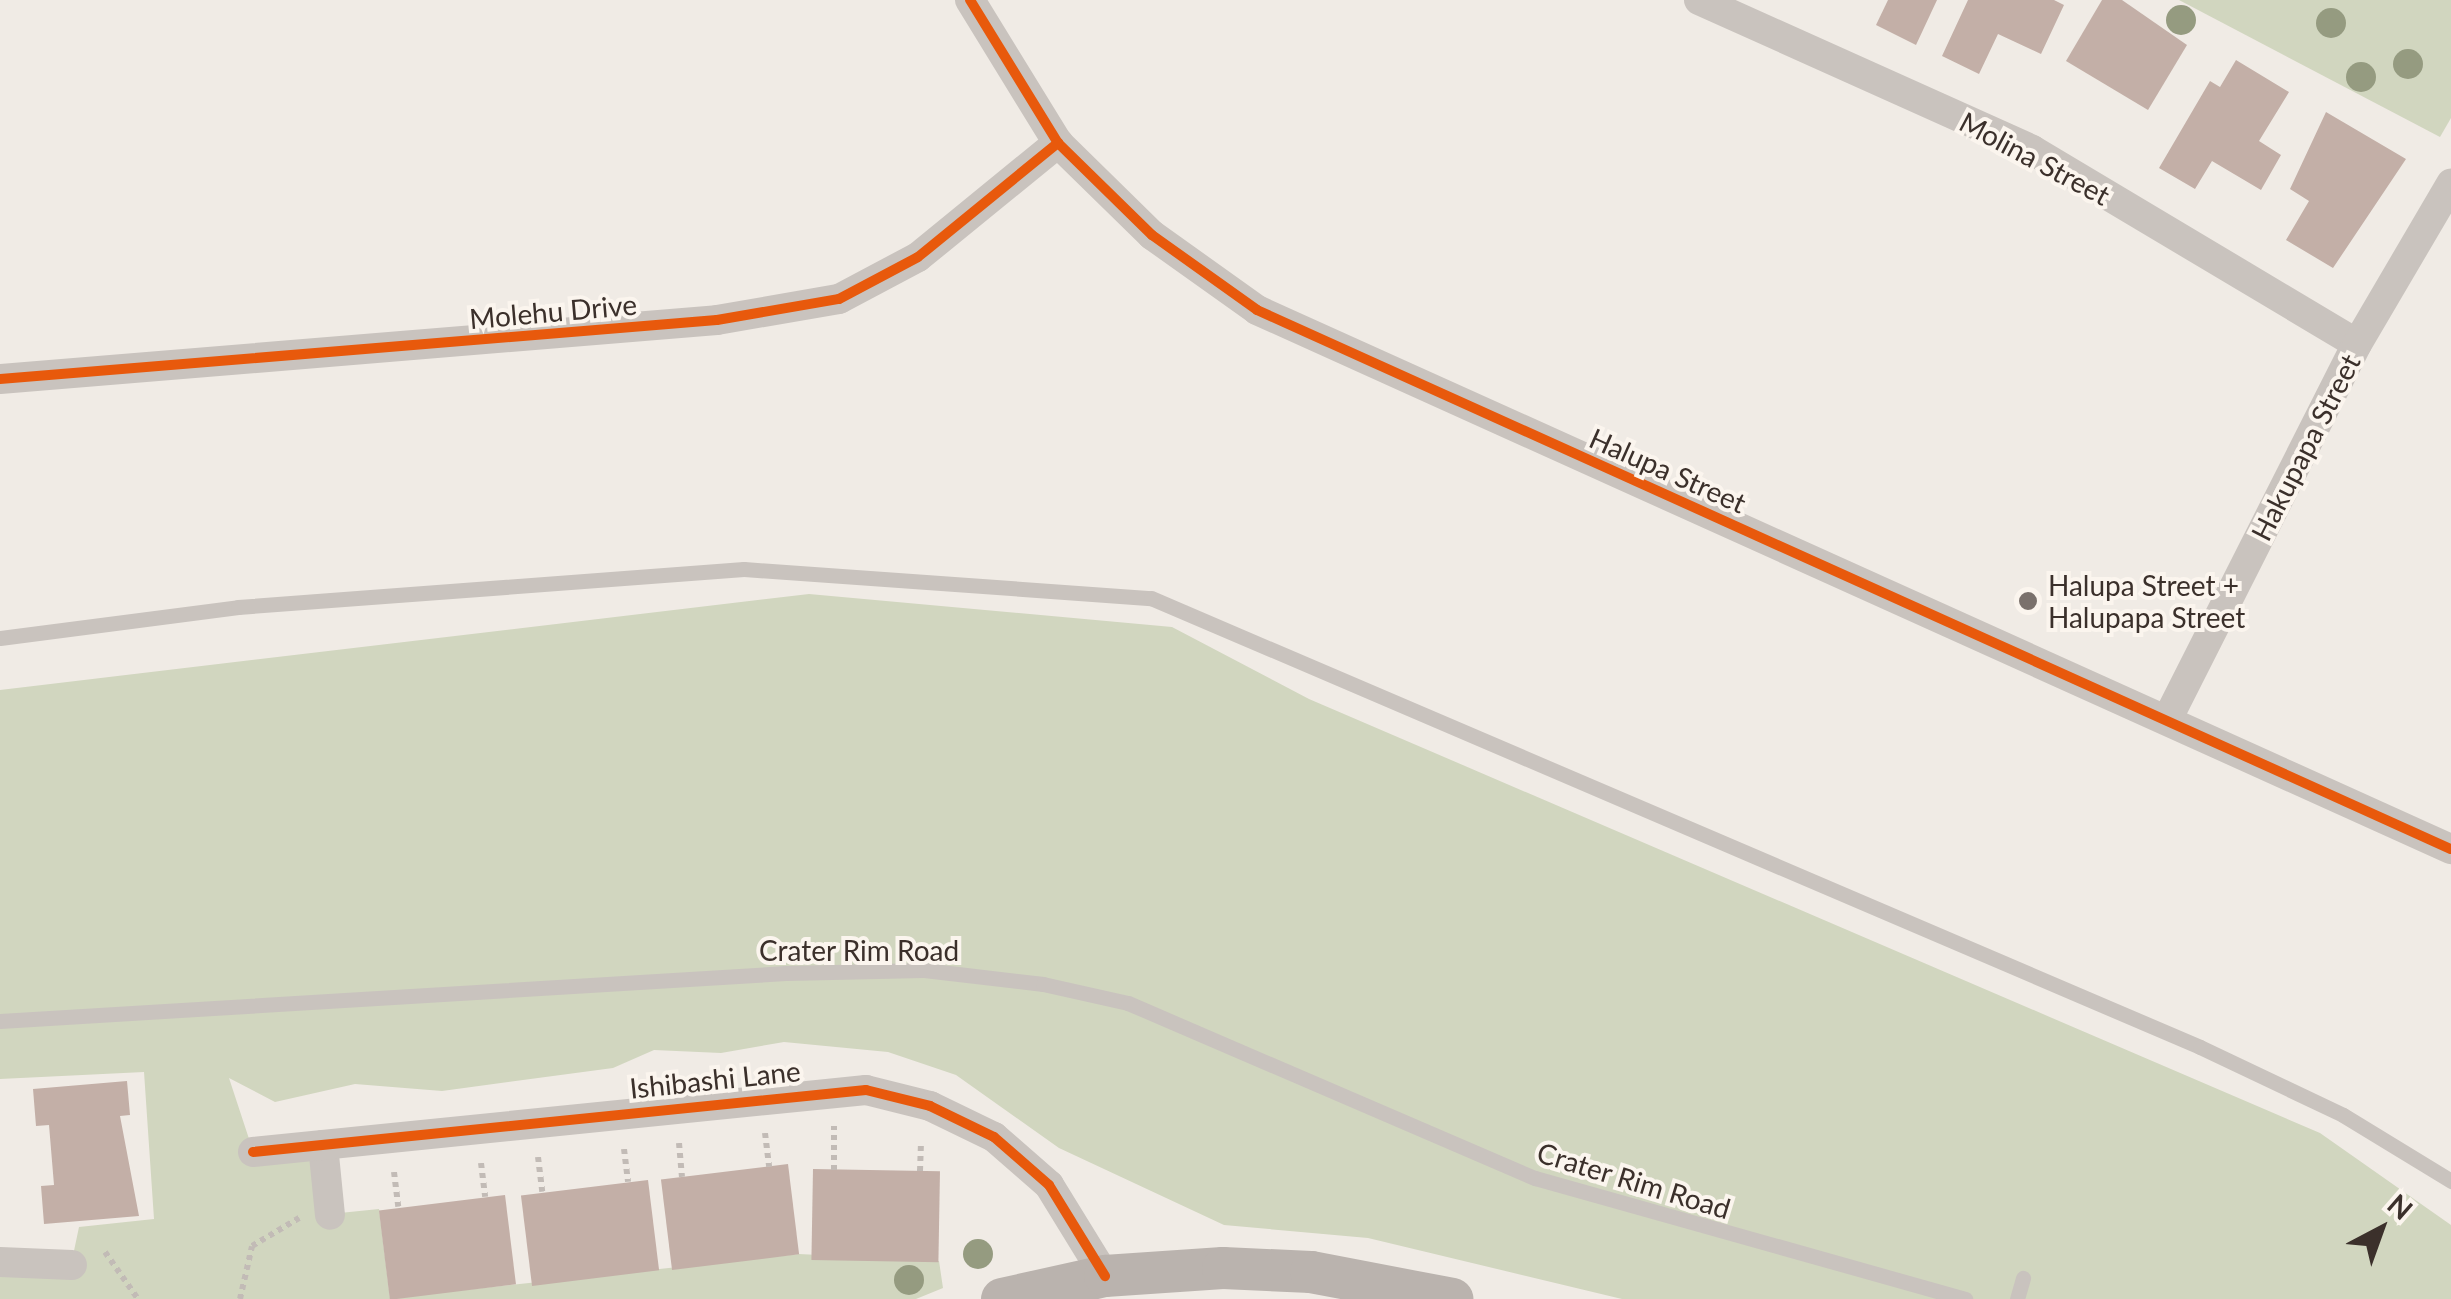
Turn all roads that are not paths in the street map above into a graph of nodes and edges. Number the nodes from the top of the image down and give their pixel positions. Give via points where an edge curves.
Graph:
1 (970, 0) edge
2 (1699, 0) edge
3 (1058, 143) junction
4 (2451, 184) edge
5 (2357, 344) junction
6 (0, 379) edge
7 (0, 638) edge
8 (2169, 716) junction
9 (2451, 849) edge
10 (0, 1021) edge
11 (322, 1144) junction
12 (253, 1152) dead end
13 (2451, 1182) edge
14 (330, 1214) dead end
15 (81, 1255) road end
16 (0, 1262) edge
17 (1105, 1276) junction
18 (2023, 1278) dead end
19 (1002, 1299) edge
20 (1452, 1299) edge
21 (1965, 1299) edge
22 (2017, 1299) edge

1 - 3 street, Halupa Street
2 - 5 street, Molina Street via 2032,150
3 - 6 street, Molehu Drive via 918,257 839,299 717,320
3 - 8 street, Halupa Street via 1152,234 1256,310
4 - 5 street, Hakupapa Street
5 - 8 street, Hakupapa Street
7 - 13 lane via 238,607 744,569 1151,598 2200,1047 2343,1115
8 - 9 street, Halupa Street
10 - 21 lane, Crater Rim Road via 786,973 924,970 1043,984 1128,1003 1535,1178
11 - 12 street, Ishibashi Lane
11 - 14 street
11 - 17 street, Ishibashi Lane via 866,1090 930,1106 994,1138 1049,1185
15 - 16 street
17 - 19 street
17 - 20 street via 1311,1272
18 - 22 lane

